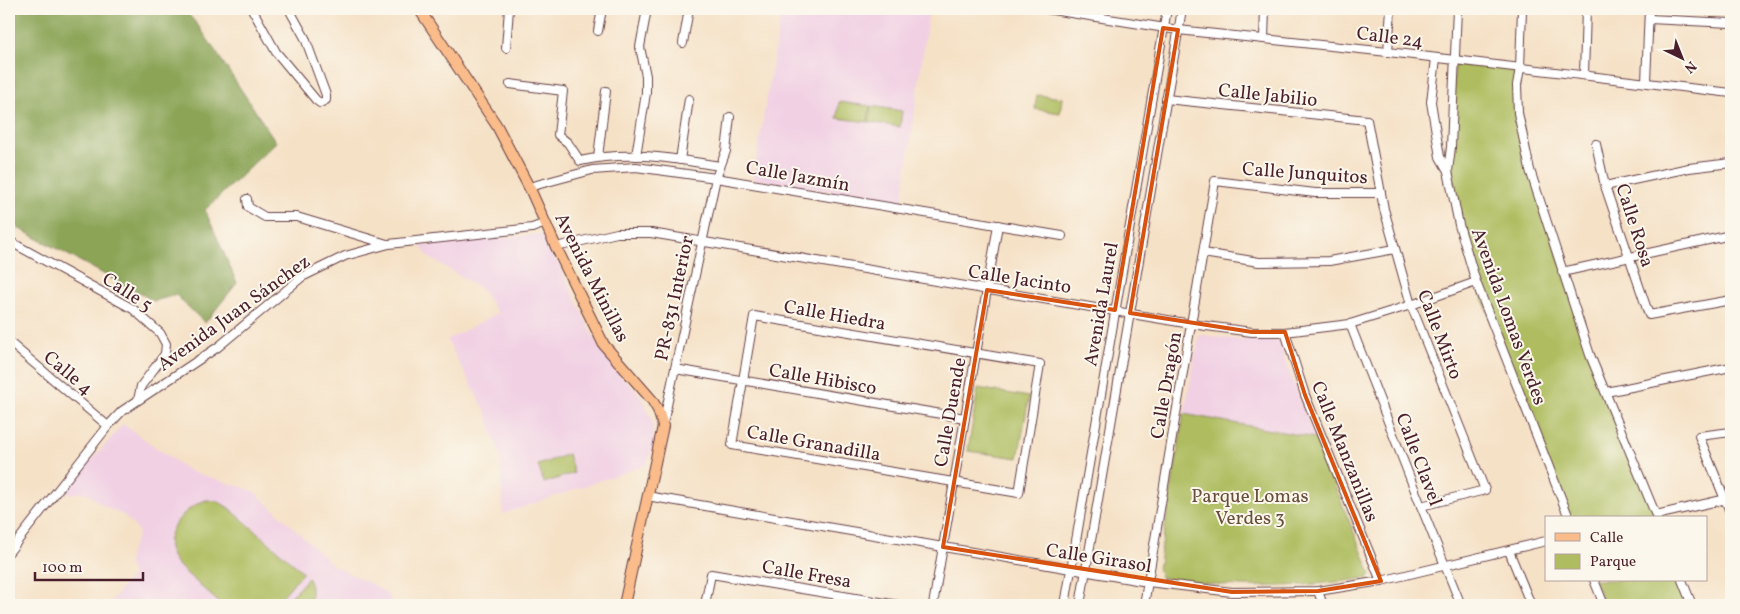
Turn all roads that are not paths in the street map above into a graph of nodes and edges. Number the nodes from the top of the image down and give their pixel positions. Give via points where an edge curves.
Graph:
1 (252, 9) edge
2 (289, 9) edge
3 (419, 9) edge
4 (509, 9) edge
5 (602, 9) edge
6 (647, 9) edge
7 (689, 9) edge
8 (1046, 9) edge
9 (1167, 9) edge
10 (1182, 9) edge
11 (1265, 9) edge
12 (1390, 9) edge
13 (1457, 9) edge
14 (1522, 9) edge
15 (1586, 9) edge
16 (1649, 9) edge
17 (1649, 19) junction
18 (1731, 23) edge
19 (1163, 28) junction
20 (1178, 30) junction
21 (598, 31) dead end
22 (1264, 39) junction
23 (683, 43) dead end
24 (506, 48) dead end
25 (1388, 52) junction
26 (1436, 58) junction
27 (1455, 60) junction
28 (1520, 68) junction
29 (1584, 75) junction
30 (1646, 82) junction
31 (510, 84) dead end
32 (322, 85) junction
33 (309, 92) junction
34 (606, 92) dead end
35 (1731, 93) edge
36 (689, 99) dead end
37 (1166, 99) junction
38 (730, 117) dead end
39 (1367, 120) joint
40 (1596, 144) dead end
41 (636, 156) junction
42 (598, 157) junction
43 (680, 160) junction
44 (1731, 163) edge
45 (719, 166) junction
46 (1448, 170) junction
47 (716, 178) junction
48 (1227, 182) joint
49 (1605, 186) junction
50 (529, 187) junction
51 (1381, 193) junction
52 (247, 199) dead end
53 (546, 223) junction
54 (998, 225) junction
55 (1731, 235) edge
56 (1062, 236) dead end
57 (9, 241) edge
58 (702, 241) junction
59 (389, 244) junction
60 (556, 247) junction
61 (1395, 249) junction
62 (1203, 254) junction
63 (1629, 257) junction
64 (1562, 272) junction
65 (1476, 282) junction
66 (987, 290) junction
67 (1731, 300) edge
68 (1412, 304) junction
69 (1115, 310) junction
70 (1130, 313) junction
71 (1191, 324) junction
72 (1350, 324) junction
73 (1285, 332) junction
74 (9, 342) edge
75 (976, 354) junction
76 (1731, 367) edge
77 (675, 369) junction
78 (743, 381) junction
79 (1606, 392) junction
80 (138, 400) junction
81 (965, 418) junction
82 (108, 426) junction
83 (663, 426) junction
84 (1731, 432) edge
85 (954, 482) junction
86 (647, 496) junction
87 (1728, 498) edge
88 (1420, 506) junction
89 (1731, 514) edge
90 (1568, 516) edge
91 (1657, 516) edge
92 (1545, 541) edge
93 (10, 546) edge
94 (943, 547) junction
95 (1509, 551) junction
96 (1445, 566) junction
97 (1071, 569) junction
98 (1086, 571) junction
99 (1381, 581) junction
100 (1148, 582) junction
101 (1595, 582) edge
102 (1683, 582) edge
103 (1318, 591) junction
104 (624, 605) edge
105 (705, 605) edge
106 (898, 605) edge
107 (933, 605) edge
108 (1065, 605) edge
109 (1080, 605) edge
110 (1144, 605) edge
111 (1323, 605) edge
112 (1461, 605) edge
113 (1531, 605) edge
114 (1604, 605) edge
115 (1692, 605) edge

1 - 33 street via 276,52
2 - 32 street via 305,38
3 - 50 main road, Avenida Minillas via 497,126
4 - 24 street
5 - 21 street
6 - 41 street via 640,47 646,93
7 - 23 street
8 - 19 street, Calle 24
9 - 19 street, Avenida Laurel
10 - 20 street, Avenida Laurel
11 - 22 street
12 - 25 street
13 - 27 street, Avenida Lomas Verdes
14 - 28 street
15 - 29 street
16 - 17 street
17 - 18 street
17 - 30 street
19 - 20 street, Calle 24
19 - 69 street, Avenida Laurel
20 - 22 street, Calle 24
20 - 37 street, Avenida Laurel
22 - 25 street, Calle 24
25 - 26 street, Calle 24
26 - 27 street, Calle 24
26 - 46 street via 1431,102 1440,157
27 - 28 street, Calle 24
27 - 46 street, Avenida Lomas Verdes
28 - 29 street, Calle 24
28 - 64 street via 1518,113 1530,170
29 - 30 street, Calle 24
30 - 35 street, Calle 24
31 - 42 street via 563,91 558,135 580,161
32 - 33 street
32 - 33 street via 326,95 323,103
34 - 42 street
36 - 43 street
37 - 39 street, Calle Jabilio
37 - 70 street, Avenida Laurel
38 - 45 street, PR-831 Interior via 726,151
39 - 51 street, Calle Mirto
40 - 49 street, Calle Rosa
41 - 42 street
41 - 43 street
43 - 45 street
44 - 49 street via 1689,168
45 - 47 street, PR-831 Interior
46 - 65 street, Avenida Lomas Verdes via 1458,225
47 - 50 street, Calle Jazmín via 636,167 592,170
47 - 54 street, Calle Jazmín
47 - 58 street, PR-831 Interior
48 - 51 street, Calle Junquitos via 1316,193
48 - 62 street, Calle Dragón via 1216,181
49 - 63 street, Calle Rosa
50 - 53 main road, Avenida Minillas
51 - 61 street, Calle Mirto
52 - 59 street via 248,207 265,217 296,217
53 - 59 street, Avenida Juan Sánchez via 532,228
53 - 60 main road, Avenida Minillas
54 - 56 street, Calle Jazmín
54 - 66 street, Calle Duende
55 - 63 street
57 - 80 street, Calle 5 via 132,309 160,333 166,344 165,354 141,386
58 - 60 street, Calle Jacinto via 651,233 617,233
58 - 66 street, Calle Jacinto
58 - 77 street, PR-831 Interior
59 - 80 street, Avenida Juan Sánchez via 345,256 302,277 218,347
60 - 83 main road, Avenida Minillas via 604,345 652,400
61 - 62 street via 1328,261 1259,262
61 - 68 street, Calle Mirto
62 - 71 street, Calle Dragón
63 - 64 street
63 - 67 street, Calle Rosa via 1649,315
64 - 79 street
65 - 68 street, Calle Jacinto
65 - 90 street, Avenida Lomas Verdes
66 - 69 street, Calle Jacinto
66 - 75 street, Calle Duende
68 - 72 street, Calle Jacinto
68 - 88 street, Calle Mirto via 1485,490
69 - 70 street, Calle Jacinto
69 - 97 street, Avenida Laurel
70 - 71 street, Calle Jacinto
70 - 98 street, Avenida Laurel
71 - 73 street, Calle Jacinto via 1252,332
71 - 100 street, Calle Dragón
72 - 73 street, Calle Jacinto
72 - 88 street, Calle Clavel
73 - 99 street, Calle Manzanillas via 1305,395
74 - 82 street, Calle 4
75 - 78 street, Calle Hiedra via 754,316
75 - 81 street, Calle Duende
75 - 85 street via 1040,364 1019,493
76 - 79 street
77 - 78 street, Calle Hibisco
77 - 83 street, PR-831 Interior
78 - 81 street, Calle Hibisco
78 - 85 street, Calle Granadilla via 732,445
79 - 91 street
80 - 82 street, Avenida Juan Sánchez
81 - 85 street, Calle Duende
82 - 93 street, Avenida Juan Sánchez
83 - 86 main road
84 - 87 street via 1699,436
85 - 94 street, Calle Duende
86 - 94 street, Calle Girasol
86 - 104 main road
87 - 89 street
87 - 91 street
88 - 96 street, Calle Clavel
92 - 95 street, Calle Girasol
94 - 97 street, Calle Girasol
94 - 107 street, Calle Duende
95 - 96 street, Calle Girasol
95 - 113 street
96 - 99 street, Calle Girasol
96 - 112 street, Calle Clavel
97 - 98 street, Calle Girasol
97 - 108 street, Avenida Laurel
98 - 100 street, Calle Girasol
98 - 109 street, Avenida Laurel
99 - 103 street, Calle Girasol
100 - 103 street, Calle Girasol via 1232,592
100 - 110 street, Calle Dragón
101 - 114 street
102 - 115 street
103 - 111 street
105 - 106 street, Calle Fresa via 711,574

